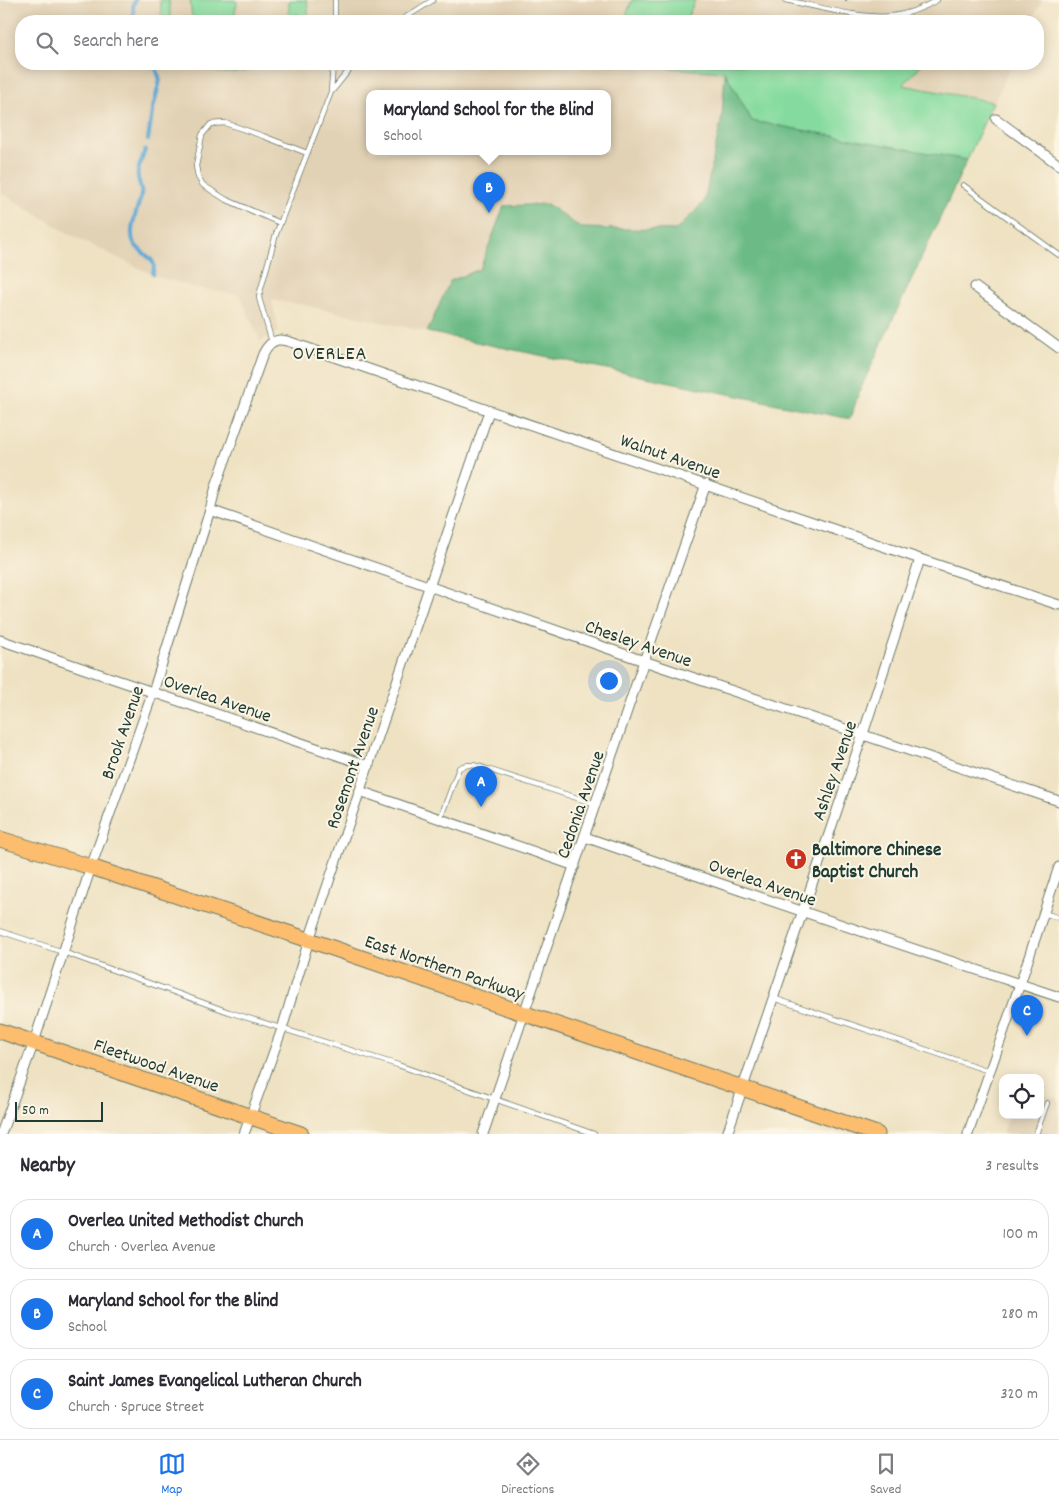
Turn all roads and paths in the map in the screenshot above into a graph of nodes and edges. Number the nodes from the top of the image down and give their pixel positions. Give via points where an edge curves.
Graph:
1 (335, 0) edge
2 (433, 0) edge
3 (785, 0) edge
4 (937, 0) edge
5 (335, 15) edge
6 (409, 15) edge
7 (861, 15) edge
8 (894, 15) edge
9 (333, 70) edge
10 (349, 70) edge
11 (331, 92) junction
12 (996, 119) dead end
13 (307, 153) junction
14 (1059, 165) edge
15 (963, 185) dead end
16 (280, 223) junction
17 (1059, 255) edge
18 (975, 287) dead end
19 (272, 342) junction
20 (1059, 348) edge
21 (489, 411) junction
22 (706, 484) junction
23 (210, 510) junction
24 (920, 559) junction
25 (429, 586) junction
26 (1059, 605) edge
27 (0, 640) edge
28 (644, 661) junction
29 (153, 692) junction
30 (863, 734) junction
31 (369, 766) junction
32 (360, 791) junction
33 (1059, 801) edge
34 (596, 804) junction
35 (440, 819) junction
36 (585, 837) junction
37 (0, 839) edge
38 (575, 866) junction
39 (91, 867) junction
40 (1059, 867) edge
41 (802, 912) junction
42 (1044, 914) junction
43 (1059, 918) edge
44 (0, 931) edge
45 (309, 940) junction
46 (63, 952) junction
47 (1020, 984) junction
48 (1059, 997) edge
49 (773, 998) junction
50 (524, 1013) junction
51 (282, 1029) junction
52 (0, 1031) edge
53 (34, 1042) junction
54 (989, 1071) junction
55 (743, 1088) junction
56 (495, 1100) junction
57 (1047, 1103) dead end
58 (249, 1117) junction
59 (1, 1134) edge
60 (244, 1134) edge
61 (301, 1134) edge
62 (483, 1134) edge
63 (594, 1134) edge
64 (727, 1134) edge
65 (877, 1134) edge
66 (968, 1134) edge
67 (1036, 1134) edge

1 - 5 lane
2 - 6 lane
3 - 7 lane
4 - 8 lane via 908,13
9 - 11 lane
10 - 11 lane
11 - 13 lane
12 - 14 street
13 - 16 lane
13 - 16 lane via 225,123 211,124 202,135 196,166 202,185 225,200
15 - 17 lane
16 - 19 lane via 259,298
18 - 20 street
19 - 21 street, Walnut Avenue via 279,339 305,347
19 - 23 street, Brook Avenue via 263,354
21 - 22 street, Walnut Avenue
21 - 25 street, Rosemont Avenue
22 - 24 street, Walnut Avenue
22 - 28 street, Cedonia Avenue
23 - 25 street, Chesley Avenue
23 - 29 street, Brook Avenue
24 - 26 street, Walnut Avenue
24 - 30 street, Ashley Avenue
25 - 28 street, Chesley Avenue
25 - 31 street, Rosemont Avenue
27 - 29 street, Overlea Avenue
28 - 30 street, Chesley Avenue
28 - 34 street, Cedonia Avenue
29 - 31 street, Overlea Avenue
29 - 39 street, Brook Avenue
30 - 33 street, Chesley Avenue
30 - 41 street, Ashley Avenue
31 - 32 street, Rosemont Avenue
32 - 35 street
32 - 45 street, Rosemont Avenue
34 - 35 lane via 467,765 459,768
34 - 36 street, Cedonia Avenue
35 - 38 street
36 - 38 street, Cedonia Avenue
36 - 41 street, Overlea Avenue
37 - 39 main road, East Northern Parkway
38 - 50 street, Cedonia Avenue
39 - 45 main road, East Northern Parkway
39 - 46 street, Brook Avenue
40 - 42 street
41 - 47 street, Overlea Avenue
41 - 49 street, Ashley Avenue
42 - 43 lane
42 - 47 street
44 - 46 lane
45 - 50 main road, East Northern Parkway
45 - 51 street, Rosemont Avenue
46 - 51 lane
46 - 53 street, Brook Avenue
47 - 48 street, Overlea Avenue
47 - 54 street
49 - 54 lane
49 - 55 street, Ashley Avenue
50 - 55 main road, East Northern Parkway
50 - 56 street, Cedonia Avenue
51 - 56 lane via 398,1065
51 - 58 street, Rosemont Avenue
52 - 53 main road, Fleetwood Avenue
53 - 58 main road, Fleetwood Avenue
53 - 59 street, Brook Avenue
54 - 66 street
55 - 64 street, Ashley Avenue
55 - 65 main road, East Northern Parkway
56 - 62 street, Cedonia Avenue
56 - 63 lane
57 - 67 lane
58 - 60 street, Rosemont Avenue
58 - 61 main road, Fleetwood Avenue

